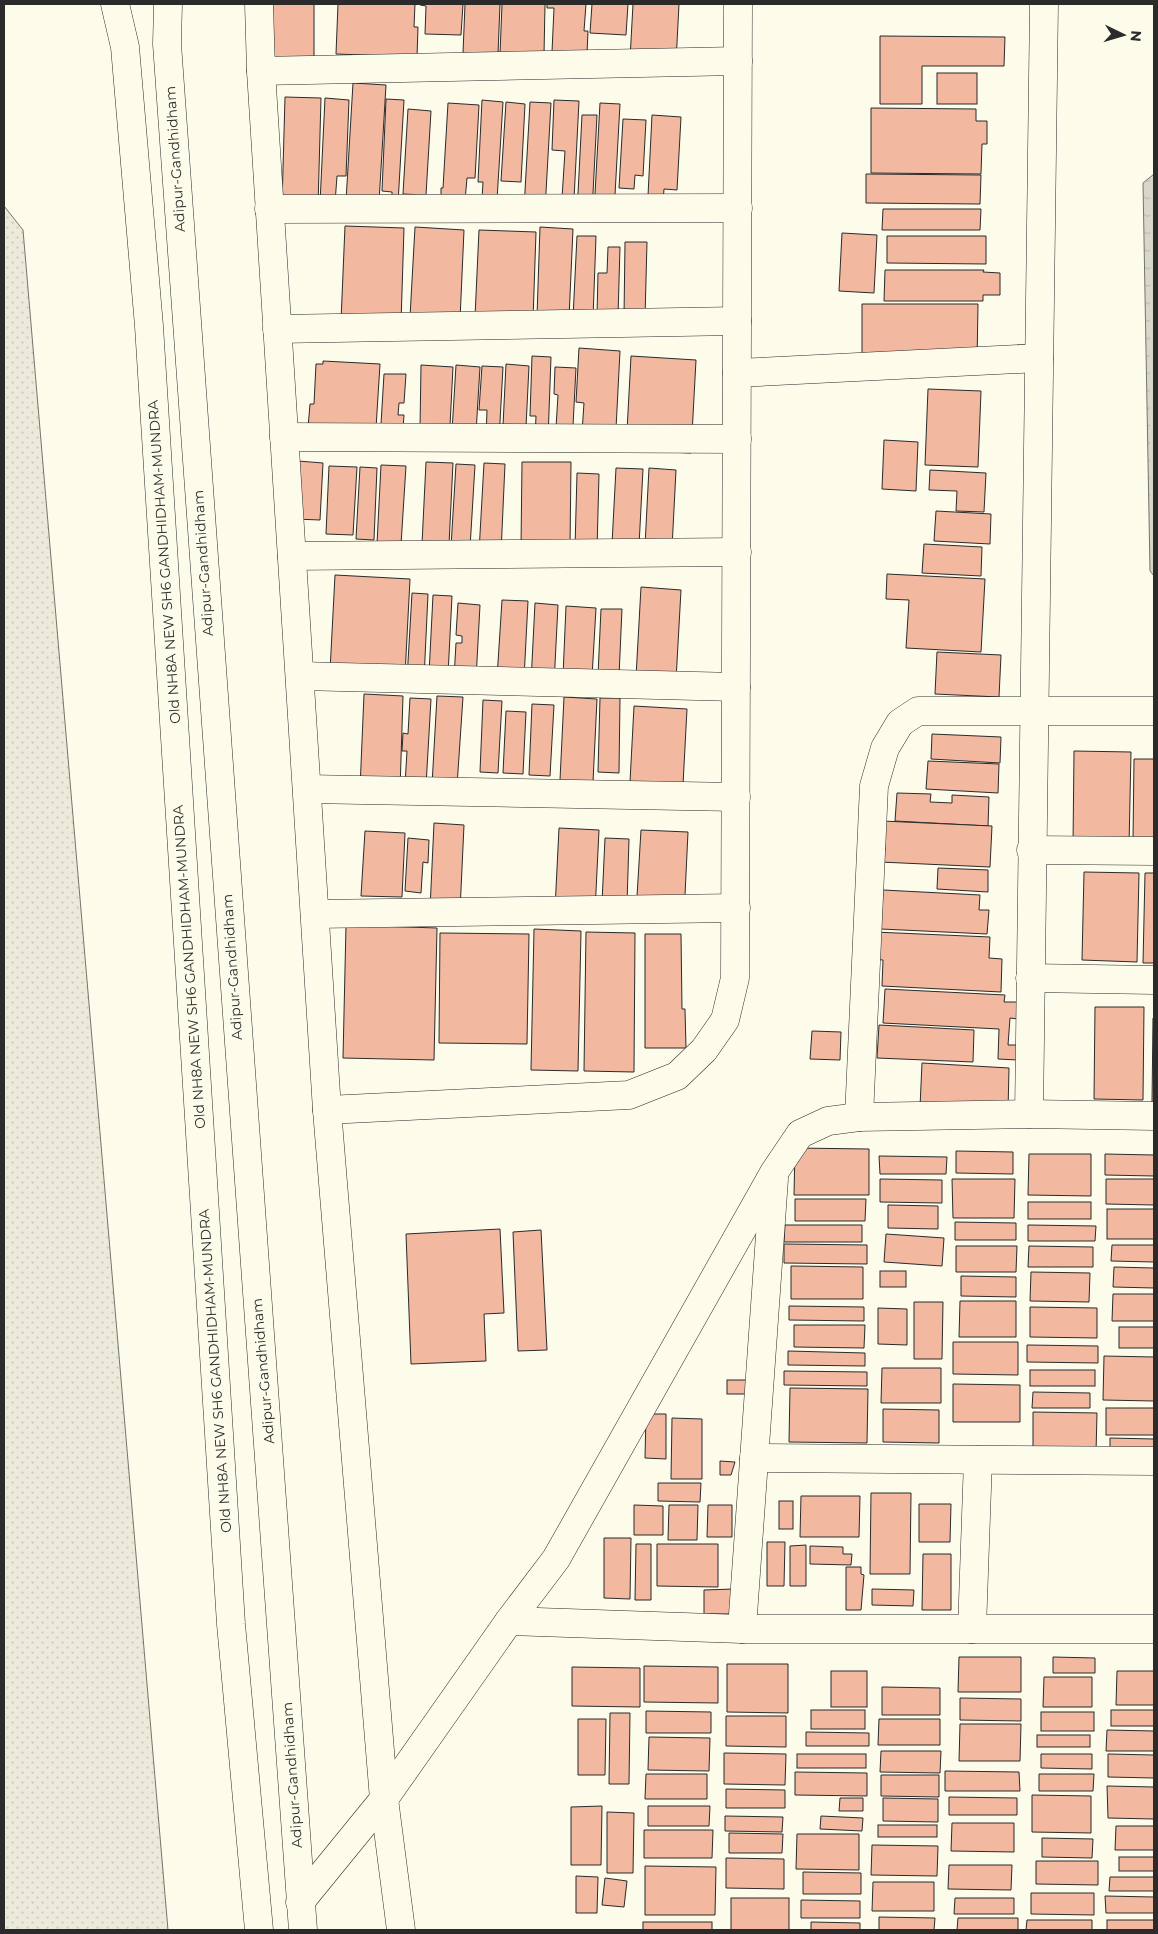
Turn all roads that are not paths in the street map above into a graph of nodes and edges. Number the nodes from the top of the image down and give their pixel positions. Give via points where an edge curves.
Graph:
1 (114, 4) edge
2 (168, 4) edge
3 (259, 4) edge
4 (738, 4) edge
5 (1044, 4) edge
6 (738, 61) junction
7 (261, 71) junction
8 (738, 208) junction
9 (270, 209) junction
10 (737, 321) junction
11 (277, 329) junction
12 (1039, 358) junction
13 (737, 373) junction
14 (284, 437) junction
15 (737, 439) junction
16 (737, 552) junction
17 (292, 556) junction
18 (300, 676) junction
19 (736, 687) junction
20 (1154, 711) edge
21 (1034, 712) junction
22 (307, 788) junction
23 (736, 797) junction
24 (1032, 850) junction
25 (1154, 851) edge
26 (736, 908) junction
27 (315, 914) junction
28 (1030, 978) junction
29 (1154, 980) edge
30 (327, 1110) junction
31 (1029, 1114) junction
32 (1154, 1116) edge
33 (858, 1117) junction
34 (775, 1171) junction
35 (754, 1458) junction
36 (978, 1460) junction
37 (1154, 1461) edge
38 (509, 1621) junction
39 (742, 1629) junction
40 (972, 1629) junction
41 (1154, 1629) edge
42 (384, 1800) junction
43 (300, 1902) junction
44 (259, 1930) edge
45 (303, 1930) edge
46 (401, 1930) edge

1 - 44 street, Old NH8A NEW SH6 GANDHIDHAM-MUNDRA via 125,47 149,326 231,1624
2 - 43 street, Adipur-Gandhidham via 167,44 185,314
3 - 7 street
4 - 6 street
5 - 12 street
6 - 7 street
6 - 8 street
7 - 9 street
8 - 9 street
8 - 10 street
9 - 11 street
10 - 11 street
10 - 13 street
11 - 14 street
12 - 13 street
12 - 21 street
13 - 15 street
14 - 15 street
14 - 17 street
15 - 16 street
16 - 17 street
16 - 19 street
17 - 18 street
18 - 19 street
18 - 22 street
19 - 23 street
20 - 21 street
21 - 24 street
21 - 33 street via 918,711 900,723 885,748 874,786
22 - 23 street
22 - 27 street
23 - 26 street
24 - 25 street
24 - 28 street
26 - 27 street
26 - 30 street via 735,978 725,1020 704,1050 677,1076 629,1095
27 - 30 street
28 - 29 street
28 - 31 street
30 - 42 street
31 - 32 street
31 - 33 street
33 - 34 street via 828,1121 800,1134
34 - 35 street
34 - 38 street via 556,1559
35 - 36 street
35 - 39 street
36 - 37 street
36 - 40 street
38 - 39 street
38 - 42 street
39 - 40 street
40 - 41 street
42 - 43 street
42 - 46 street
43 - 45 street, Adipur-Gandhidham

